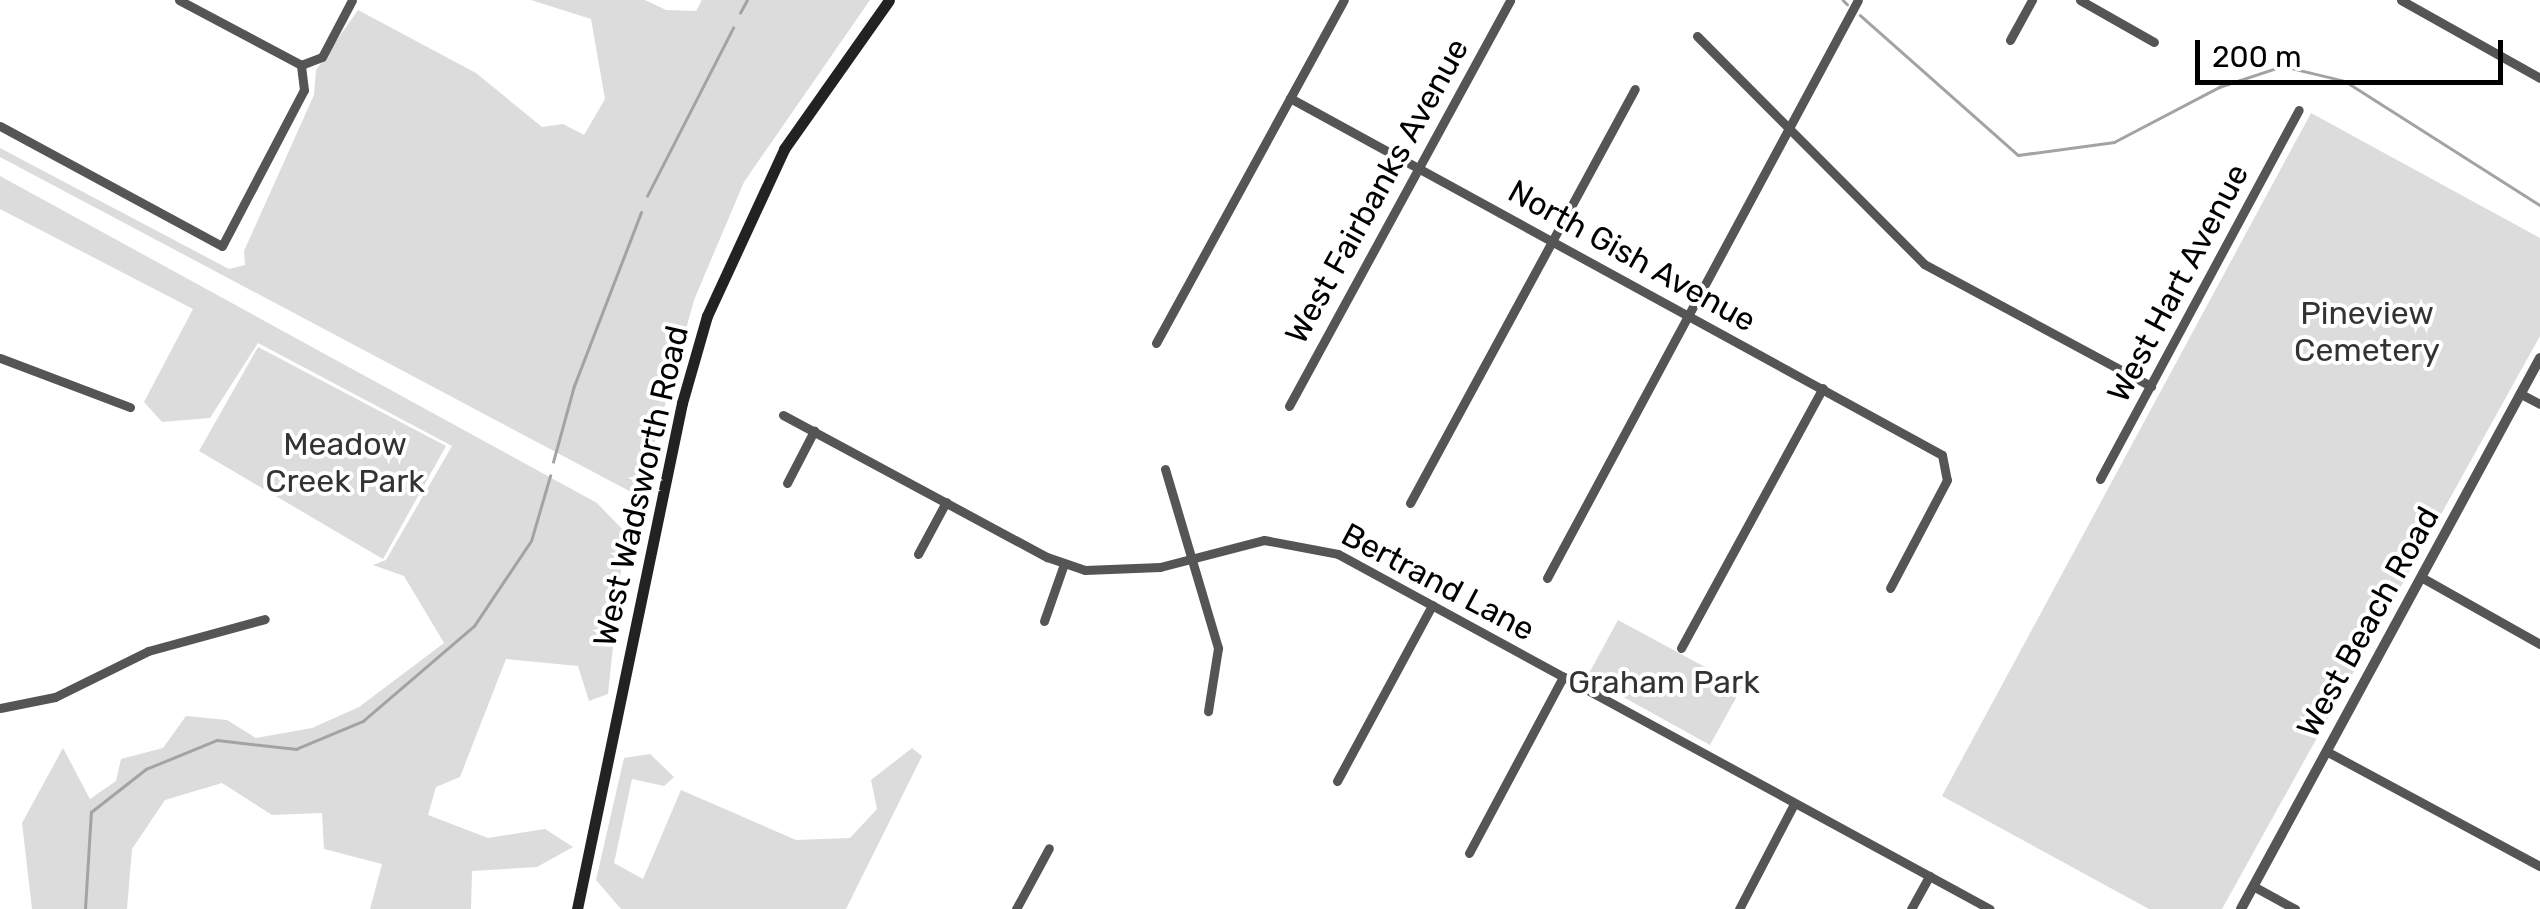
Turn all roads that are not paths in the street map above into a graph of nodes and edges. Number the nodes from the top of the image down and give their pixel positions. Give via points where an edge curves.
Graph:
1 (180, 0) edge
2 (352, 0) edge
3 (889, 0) edge
4 (1344, 0) edge
5 (1510, 0) edge
6 (1858, 0) edge
7 (2032, 0) edge
8 (2080, 0) edge
9 (2402, 0) edge
10 (1696, 36) dead end
11 (2010, 40) dead end
12 (2154, 42) dead end
13 (302, 65) junction
14 (2540, 78) edge
15 (1636, 89) dead end
16 (1290, 98) junction
17 (2299, 110) dead end
18 (0, 126) edge
19 (1786, 132) junction
20 (1417, 167) junction
21 (1553, 241) junction
22 (1688, 314) junction
23 (1156, 343) dead end
24 (0, 358) edge
25 (2540, 358) edge
26 (2151, 386) junction
27 (1823, 388) junction
28 (2520, 394) junction
29 (2540, 404) edge
30 (1289, 406) dead end
31 (130, 407) dead end
32 (782, 414) dead end
33 (814, 432) junction
34 (1166, 469) dead end
35 (2100, 479) dead end
36 (788, 483) dead end
37 (946, 502) junction
38 (1410, 503) dead end
39 (918, 554) dead end
40 (1192, 558) junction
41 (1064, 564) junction
42 (2420, 577) junction
43 (1547, 578) dead end
44 (1890, 588) dead end
45 (1432, 605) junction
46 (265, 620) dead end
47 (1044, 621) dead end
48 (2540, 644) edge
49 (1681, 648) dead end
50 (1563, 677) junction
51 (0, 708) edge
52 (1208, 710) dead end
53 (2326, 751) junction
54 (1338, 781) dead end
55 (1794, 804) junction
56 (1049, 848) dead end
57 (1469, 853) dead end
58 (2540, 866) edge
59 (1929, 876) junction
60 (2253, 886) junction
61 (577, 909) edge
62 (1016, 909) edge
63 (1739, 909) edge
64 (1911, 909) edge
65 (1990, 909) edge
66 (2241, 909) edge
67 (2296, 909) edge

1 - 13 street
2 - 13 street via 322,56
3 - 61 main road, West Wadsworth Road via 784,150 708,316 682,403
4 - 16 street
5 - 20 street, West Fairbanks Avenue
6 - 19 street
7 - 11 street
8 - 12 street
9 - 14 street
10 - 19 street
13 - 18 street via 304,90 222,246
15 - 21 street
16 - 20 street, North Gish Avenue
16 - 23 street
17 - 26 street, West Hart Avenue
19 - 22 street
19 - 26 street via 1924,264
20 - 21 street, North Gish Avenue
20 - 30 street, West Fairbanks Avenue
21 - 22 street, North Gish Avenue
21 - 38 street
22 - 27 street, North Gish Avenue
22 - 43 street
24 - 31 street
25 - 28 street, West Beach Road
26 - 35 street, West Hart Avenue
27 - 44 street, North Gish Avenue via 1946,462 1947,480
27 - 49 street
28 - 29 street
28 - 42 street, West Beach Road
32 - 33 street, Bertrand Lane
33 - 36 street
33 - 37 street, Bertrand Lane
34 - 40 street
37 - 39 street
37 - 41 street, Bertrand Lane
40 - 41 street, Bertrand Lane via 1106,574
40 - 45 street, Bertrand Lane via 1264,540 1306,544
40 - 52 street via 1218,648
41 - 47 street
42 - 48 street
42 - 53 street, West Beach Road
45 - 50 street, Bertrand Lane
45 - 54 street
46 - 51 street via 148,651 54,697
50 - 55 street, Bertrand Lane
50 - 57 street
53 - 58 street
53 - 60 street, West Beach Road
55 - 59 street, Bertrand Lane
55 - 63 street
56 - 62 street
59 - 64 street
59 - 65 street, Bertrand Lane
60 - 66 street, West Beach Road
60 - 67 street

